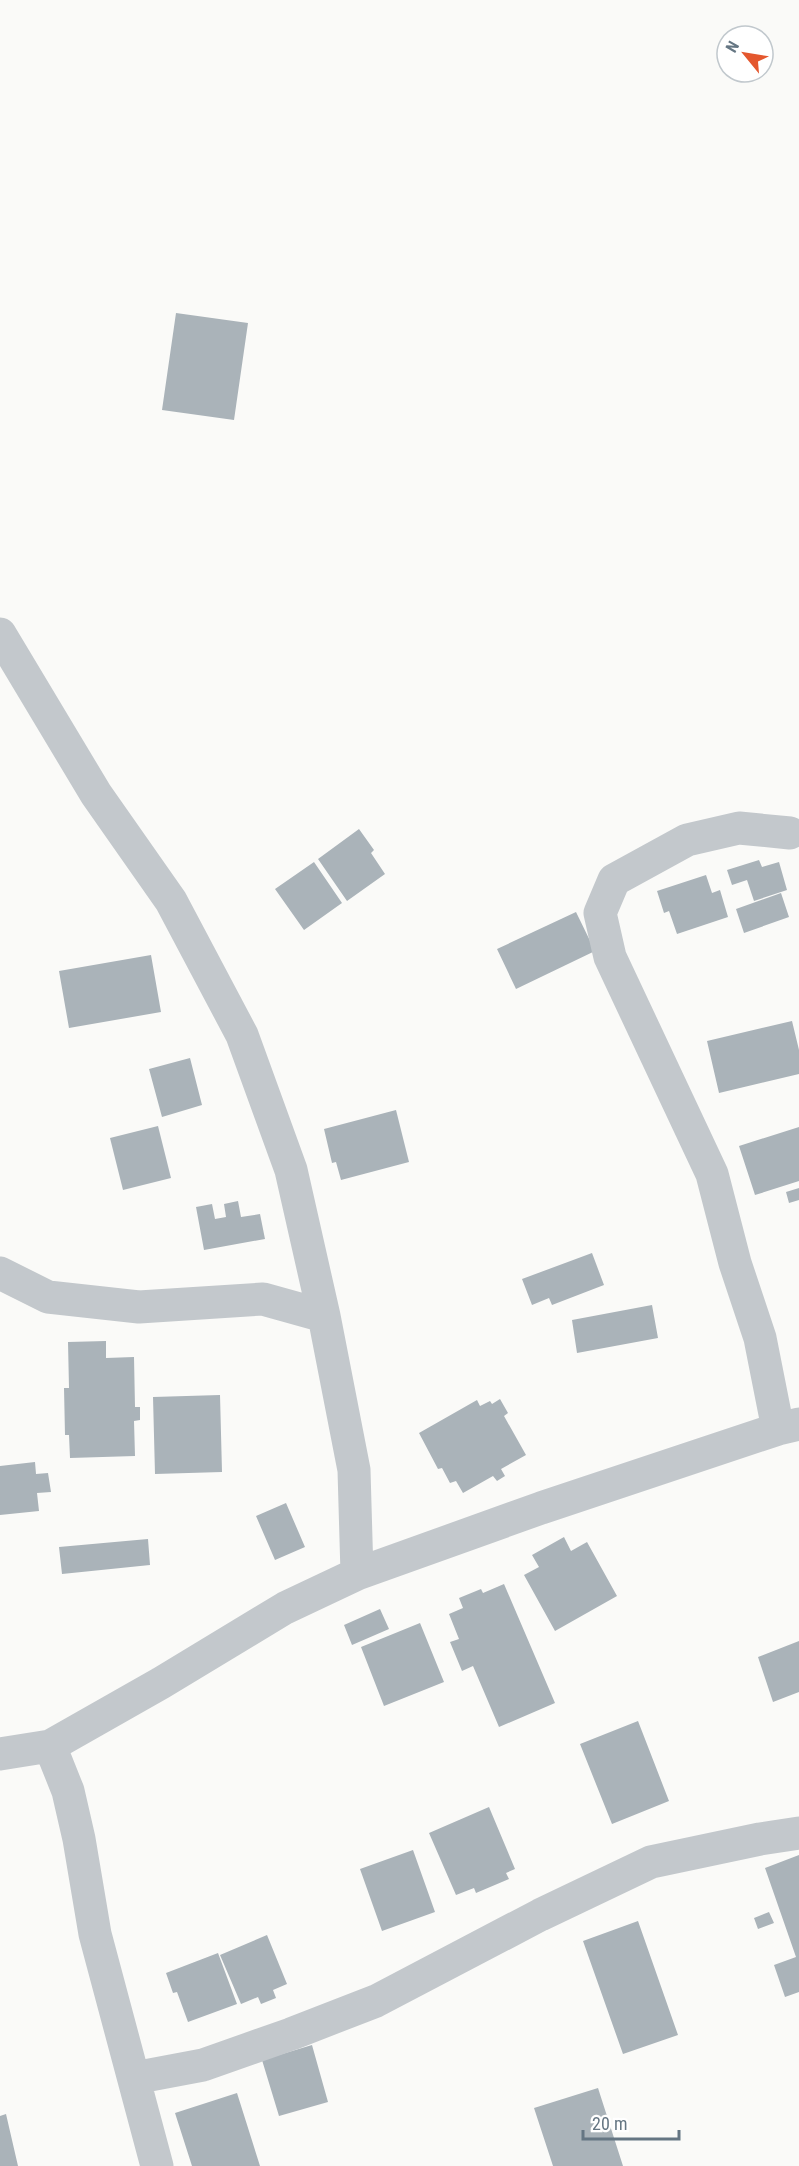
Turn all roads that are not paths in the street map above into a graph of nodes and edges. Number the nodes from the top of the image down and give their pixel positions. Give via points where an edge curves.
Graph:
1 (0, 634) edge
2 (790, 833) dead end
3 (0, 1273) edge
4 (324, 1316) junction
5 (788, 1427) edge
6 (357, 1574) junction
7 (50, 1746) junction
8 (0, 1754) edge
9 (799, 1833) edge
10 (134, 2078) junction
11 (157, 2166) edge

1 - 4 street via 96,795 171,901 242,1035 291,1170
2 - 5 street via 739,828 687,840 615,880 600,913 610,957 712,1174 735,1263
3 - 4 street via 48,1297 139,1307 263,1299
4 - 6 street via 354,1470
5 - 6 street via 541,1508
6 - 7 street via 285,1608
7 - 8 street
7 - 10 street via 68,1791 95,1934
9 - 10 street via 651,1862 376,2001 202,2066
10 - 11 street

